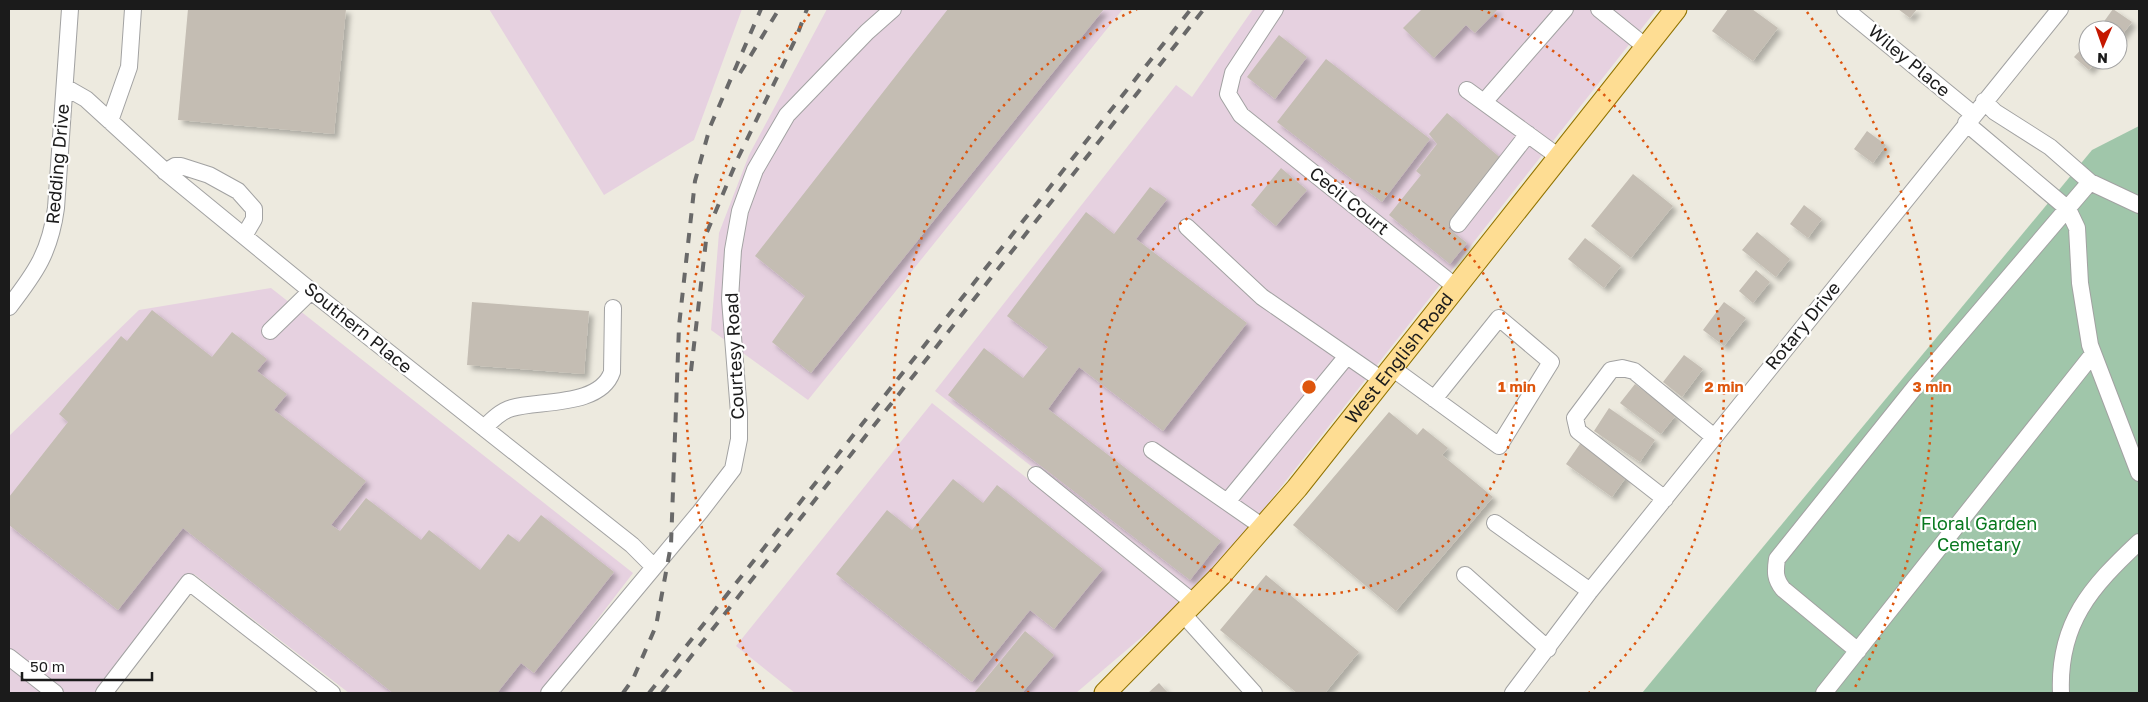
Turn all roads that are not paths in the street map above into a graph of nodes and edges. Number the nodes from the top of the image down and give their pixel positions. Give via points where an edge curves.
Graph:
1 (70, 9) edge
2 (133, 9) edge
3 (893, 9) edge
4 (1276, 9) edge
5 (1565, 9) edge
6 (1599, 9) edge
7 (1676, 9) edge
8 (1845, 9) edge
9 (2060, 9) edge
10 (1646, 47) junction
11 (65, 87) junction
12 (1467, 90) dead end
13 (1984, 101) junction
14 (1484, 102) junction
15 (1970, 119) junction
16 (110, 121) junction
17 (1528, 134) junction
18 (1559, 156) junction
19 (165, 172) junction
20 (209, 175) junction
21 (2090, 182) junction
22 (193, 194) junction
23 (2139, 205) edge
24 (2068, 209) junction
25 (1458, 224) dead end
26 (1187, 227) dead end
27 (244, 236) junction
28 (1456, 287) junction
29 (311, 291) junction
30 (9, 307) edge
31 (613, 308) dead end
32 (270, 331) dead end
33 (2094, 354) junction
34 (1347, 356) junction
35 (1387, 374) junction
36 (1434, 399) junction
37 (484, 428) junction
38 (1714, 437) junction
39 (1152, 450) dead end
40 (2139, 473) edge
41 (1036, 474) dead end
42 (1664, 498) junction
43 (1227, 502) junction
44 (1495, 523) dead end
45 (1263, 527) junction
46 (2139, 542) edge
47 (654, 566) junction
48 (1465, 575) dead end
49 (1590, 591) junction
50 (1189, 608) junction
51 (1548, 649) junction
52 (1858, 651) junction
53 (9, 657) edge
54 (314, 688) edge
55 (54, 693) edge
56 (104, 693) edge
57 (332, 693) edge
58 (549, 693) edge
59 (1105, 693) edge
60 (1254, 693) edge
61 (1513, 693) edge
62 (1824, 693) edge
63 (2060, 693) edge

1 - 11 street, Redding Drive
2 - 16 street via 129,67
3 - 47 street, Courtesy Road via 787,115 756,170 740,211 733,250 730,299 739,413 733,469
4 - 28 street, Cecil Court via 1233,73 1228,94 1241,115
5 - 14 street
6 - 10 street
7 - 10 main road, West English Road
8 - 15 street, Wiley Place
9 - 13 street, Rotary Drive
10 - 18 main road, West English Road
11 - 16 street, Southern Place via 86,99
11 - 30 street, Redding Drive via 53,231 36,272
12 - 14 street
13 - 15 street, Rotary Drive
13 - 21 street via 1995,112 2050,147
14 - 17 street
15 - 24 street, Wiley Place
15 - 38 street, Rotary Drive
16 - 19 street, Southern Place
17 - 18 street
17 - 25 street
18 - 28 main road, West English Road
19 - 20 street via 181,166
19 - 22 street, Southern Place
20 - 22 street
20 - 27 street via 238,191 254,209 254,219
21 - 23 street
21 - 24 street
22 - 27 street, Southern Place
24 - 33 street via 2076,228 2080,283
24 - 52 street via 1915,387 1777,559 1775,570 1783,589
26 - 34 street via 1262,297
27 - 29 street, Southern Place
28 - 35 main road, West English Road
29 - 32 street
29 - 37 street, Southern Place
31 - 37 street via 612,372 607,381 598,389 563,402 511,408
33 - 40 street
33 - 52 street
34 - 35 street
34 - 43 street
35 - 36 street
35 - 45 main road, West English Road
36 - 36 street via 1499,446 1551,362 1499,318
37 - 47 street, Southern Place
38 - 42 street, Rotary Drive
38 - 42 street via 1634,371 1611,370 1575,418 1578,431
39 - 43 street
41 - 50 street
42 - 49 street, Rotary Drive
43 - 45 street
44 - 49 street
45 - 50 main road, West English Road
46 - 63 street via 2105,574 2087,596 2074,620 2063,652
47 - 58 street, Courtesy Road
48 - 51 street
49 - 51 street, Rotary Drive
50 - 59 main road, West English Road
50 - 60 street
51 - 61 street, Rotary Drive
52 - 62 street
53 - 55 street
54 - 56 street via 189,582
54 - 57 street

